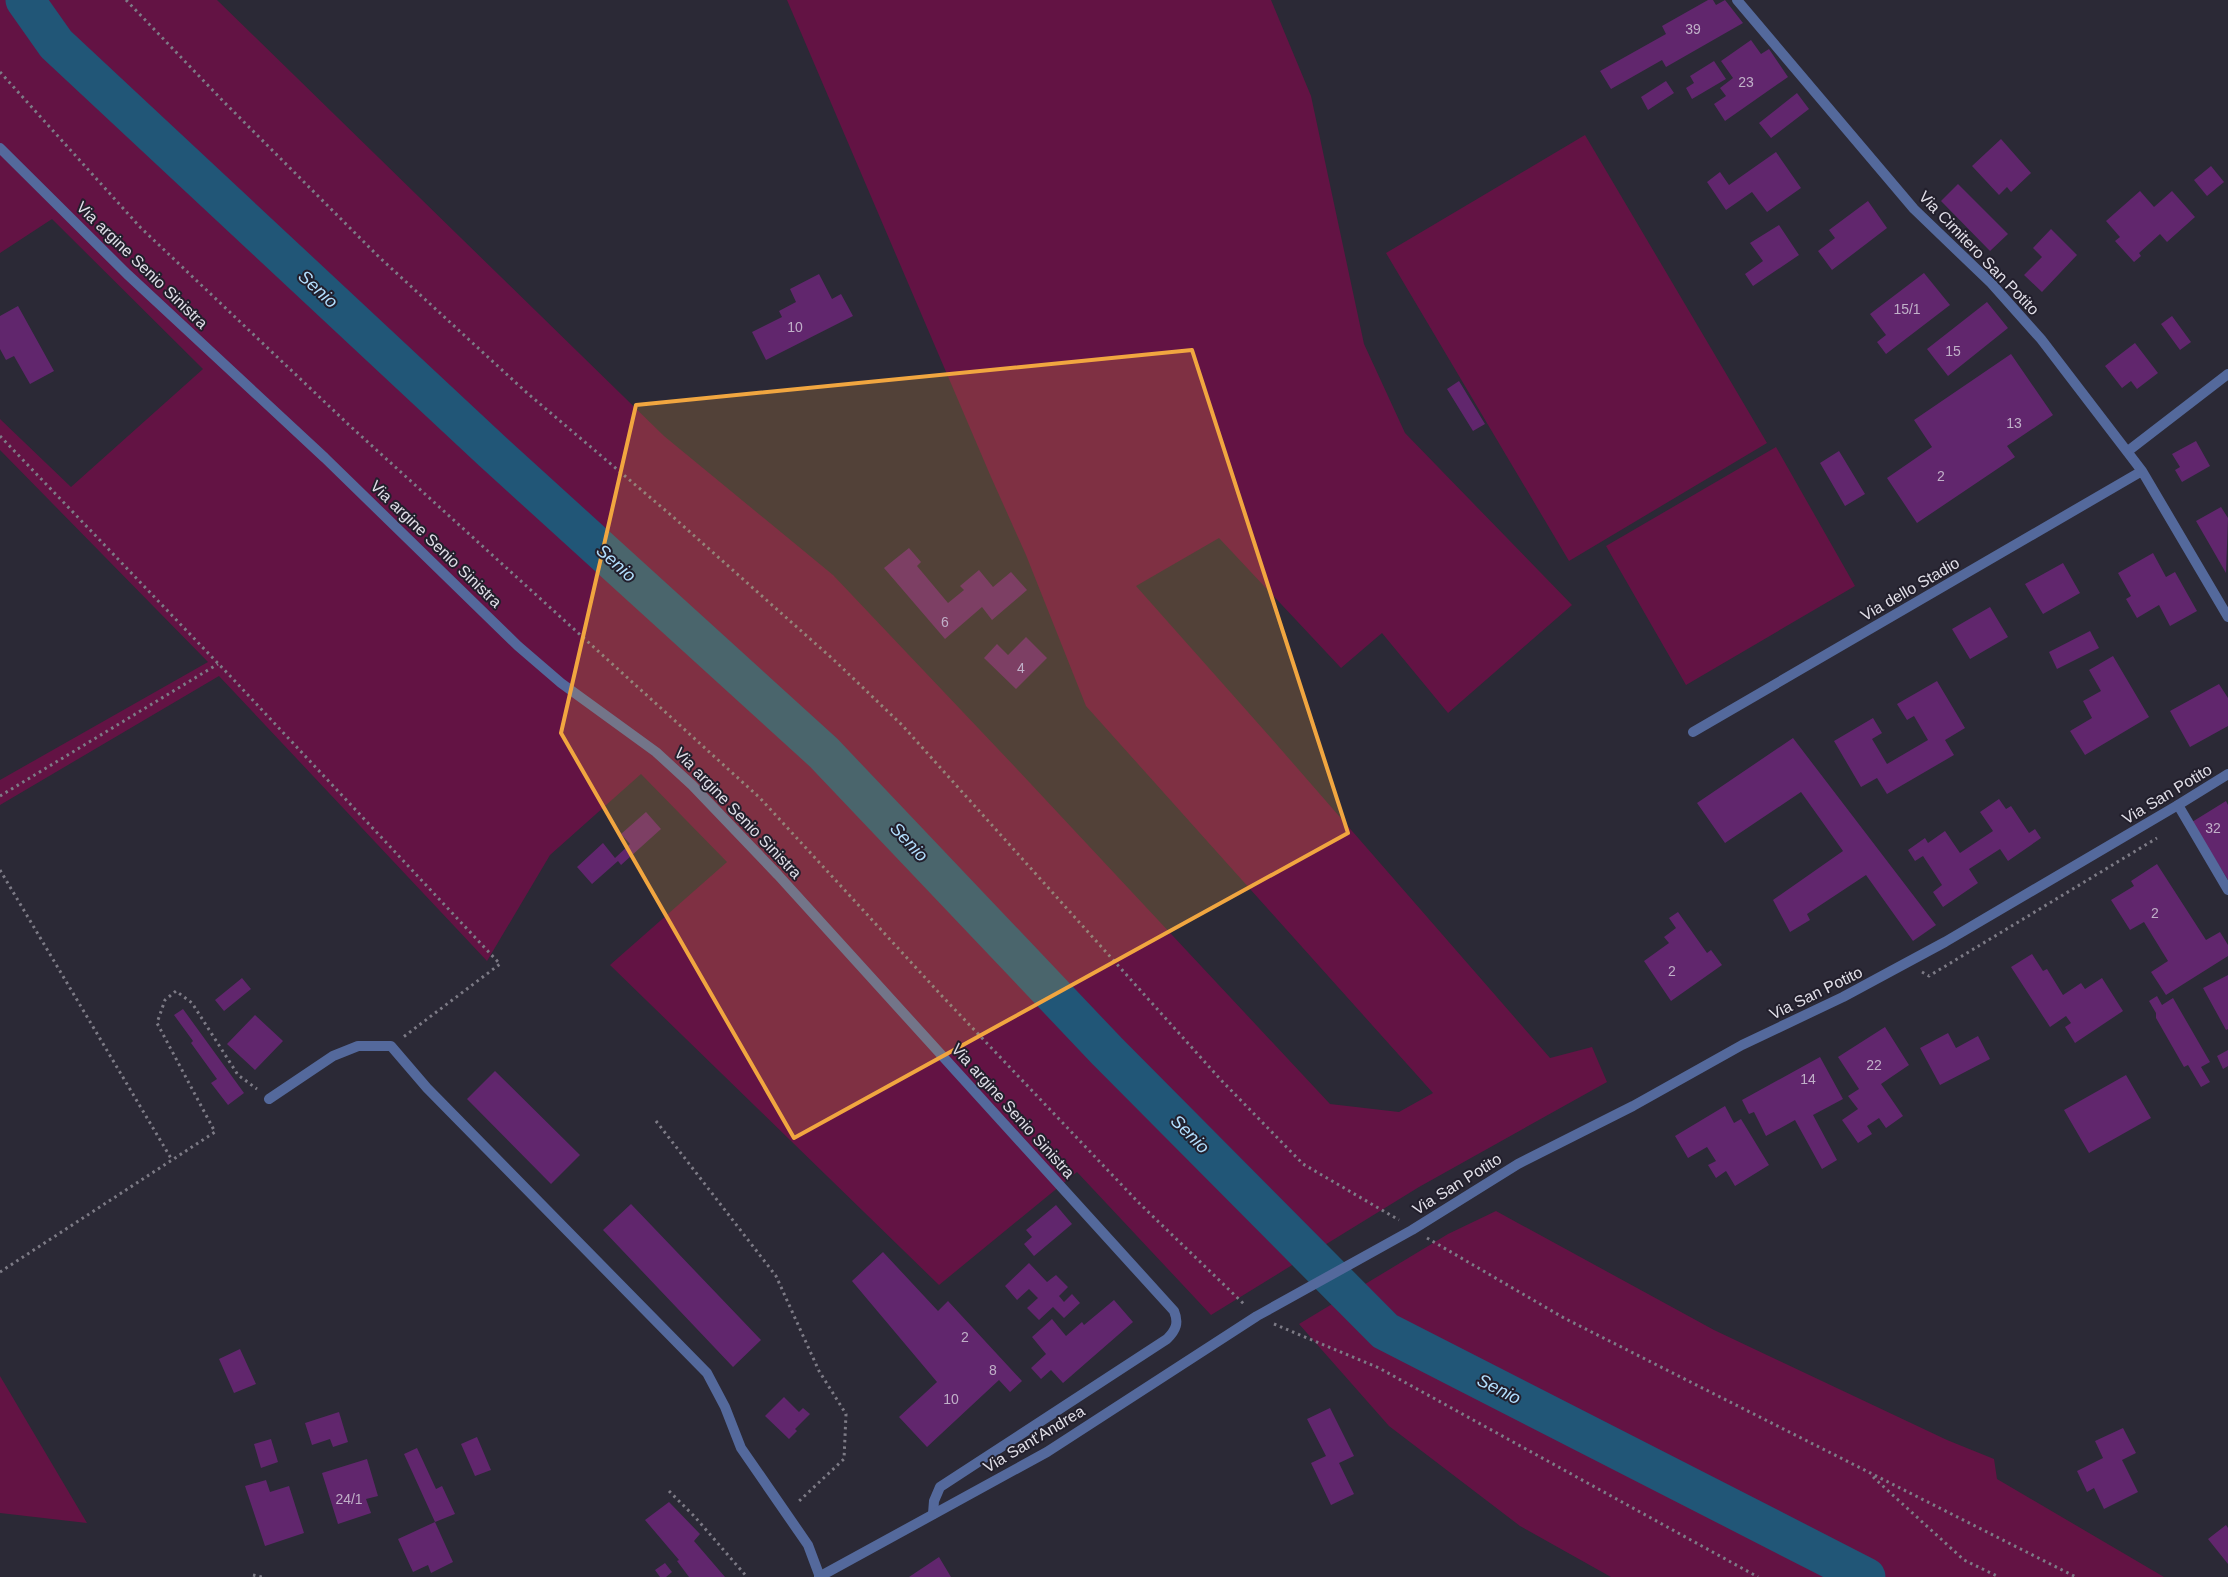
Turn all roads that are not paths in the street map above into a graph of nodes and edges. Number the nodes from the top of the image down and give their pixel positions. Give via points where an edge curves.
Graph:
1 (1737, 0) edge
2 (0, 148) edge
3 (2228, 374) edge
4 (2128, 451) junction
5 (2142, 471) junction
6 (2228, 617) edge
7 (1694, 732) dead end
8 (2228, 774) edge
9 (2178, 805) junction
10 (2228, 890) edge
11 (269, 1099) road end
12 (1257, 1316) joint
13 (932, 1514) junction
14 (820, 1577) edge

1 - 4 street, Via Cimitero San Potito via 1914,209 1991,283 2041,338
2 - 13 street, Via argine Senio Sinistra via 127,274 325,458 518,646 561,683 656,752 692,785 778,875 1174,1311 1178,1320 1175,1331 1167,1339 940,1487
3 - 4 street
4 - 5 street, Via Cimitero San Potito
5 - 6 street, Via Cimitero San Potito
5 - 7 street, Via dello Stadio
8 - 9 street, Via San Potito
9 - 10 street
9 - 12 street, Via San Potito via 1907,963 1742,1045 1633,1106 1518,1164 1412,1230
11 - 14 street via 333,1056 358,1046 391,1046 427,1088 707,1373 741,1448 808,1545
12 - 13 street, Via Sant'Andrea via 1046,1452
13 - 14 street, Via Sant'Andrea

